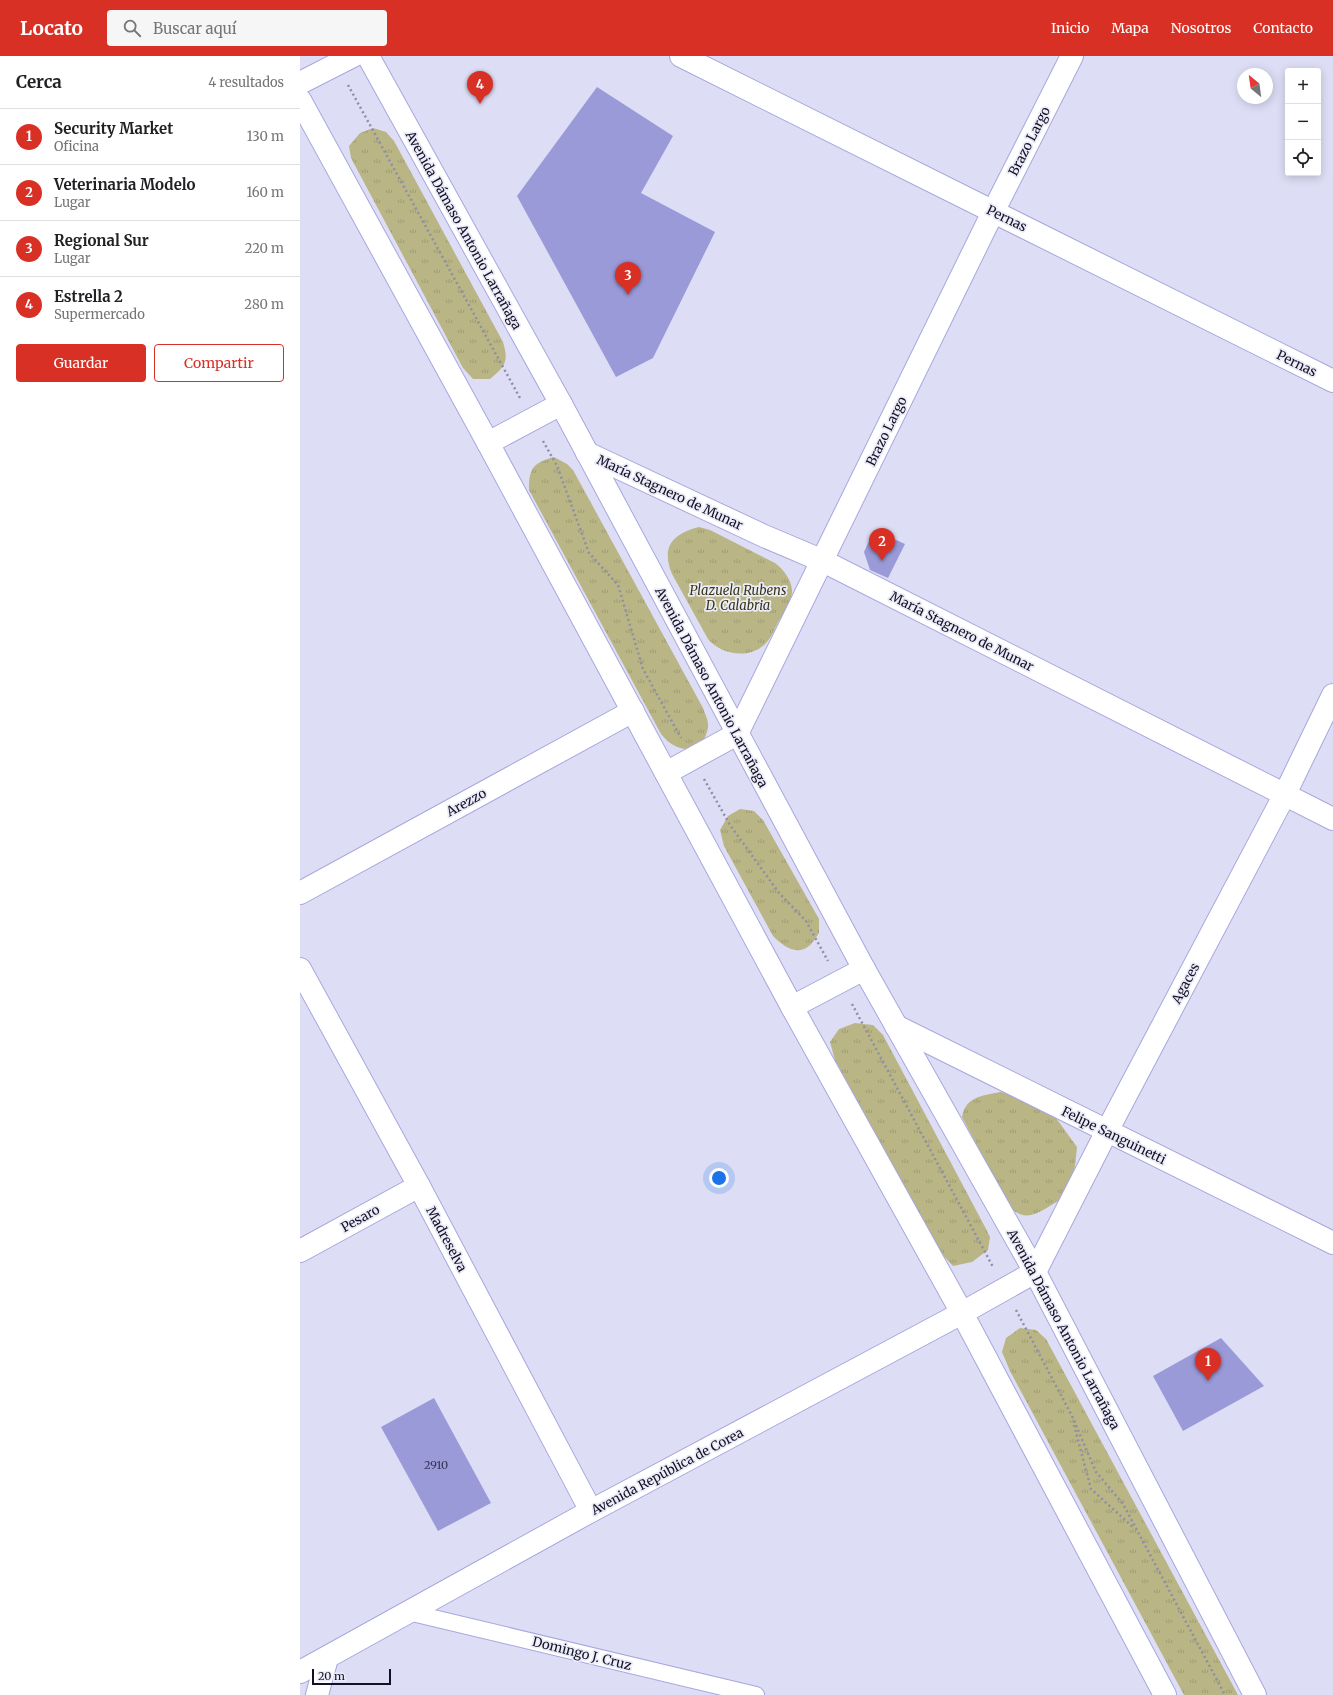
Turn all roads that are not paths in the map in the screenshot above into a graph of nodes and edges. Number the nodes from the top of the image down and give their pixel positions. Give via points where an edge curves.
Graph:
1 (353, 56) edge
2 (368, 56) edge
3 (681, 56) edge
4 (1072, 56) edge
5 (300, 83) edge
6 (300, 100) edge
7 (994, 212) junction
8 (1333, 380) edge
9 (561, 404) junction
10 (488, 443) junction
11 (587, 453) junction
12 (823, 561) junction
13 (1333, 695) edge
14 (632, 711) junction
15 (737, 734) junction
16 (666, 773) junction
17 (1285, 794) junction
18 (1333, 819) edge
19 (300, 893) edge
20 (300, 969) edge
21 (864, 969) junction
22 (792, 1007) junction
23 (896, 1026) junction
24 (1107, 1131) junction
25 (419, 1186) junction
26 (1333, 1243) edge
27 (300, 1251) edge
28 (1035, 1272) junction
29 (962, 1313) junction
30 (591, 1511) junction
31 (408, 1612) junction
32 (327, 1658) junction
33 (300, 1672) edge
34 (318, 1695) edge
35 (756, 1695) edge
36 (1165, 1695) edge
37 (1256, 1695) edge

1 - 5 street
2 - 9 street, Avenida Dámaso Antonio Larrañaga
3 - 7 street, Pernas
4 - 7 street, Brazo Largo
6 - 10 street
7 - 8 street, Pernas
7 - 12 street, Brazo Largo
9 - 10 street
9 - 11 street, Avenida Dámaso Antonio Larrañaga
10 - 14 street
11 - 12 street, María Stagnero de Munar
11 - 15 street, Avenida Dámaso Antonio Larrañaga
12 - 15 street, Brazo Largo
12 - 17 street, María Stagnero de Munar
13 - 17 street, Agaces
14 - 16 street
14 - 19 street, Arezzo
15 - 16 street
15 - 21 street, Avenida Dámaso Antonio Larrañaga
16 - 22 street
17 - 18 street, María Stagnero de Munar
17 - 24 street, Agaces
20 - 25 street, Madreselva
21 - 22 street
21 - 23 street, Avenida Dámaso Antonio Larrañaga
22 - 29 street
23 - 24 street, Felipe Sanguinetti
23 - 28 street, Avenida Dámaso Antonio Larrañaga
24 - 26 street, Felipe Sanguinetti
24 - 28 street, Agaces
25 - 27 street, Pesaro
25 - 30 street, Madreselva
28 - 29 street, Avenida República de Corea
28 - 37 street, Avenida Dámaso Antonio Larrañaga
29 - 30 street, Avenida República de Corea
29 - 36 street
30 - 31 street, Avenida República de Corea
31 - 32 street, Avenida República de Corea
31 - 35 lane, Domingo J. Cruz
32 - 33 street, Avenida República de Corea
32 - 34 street

